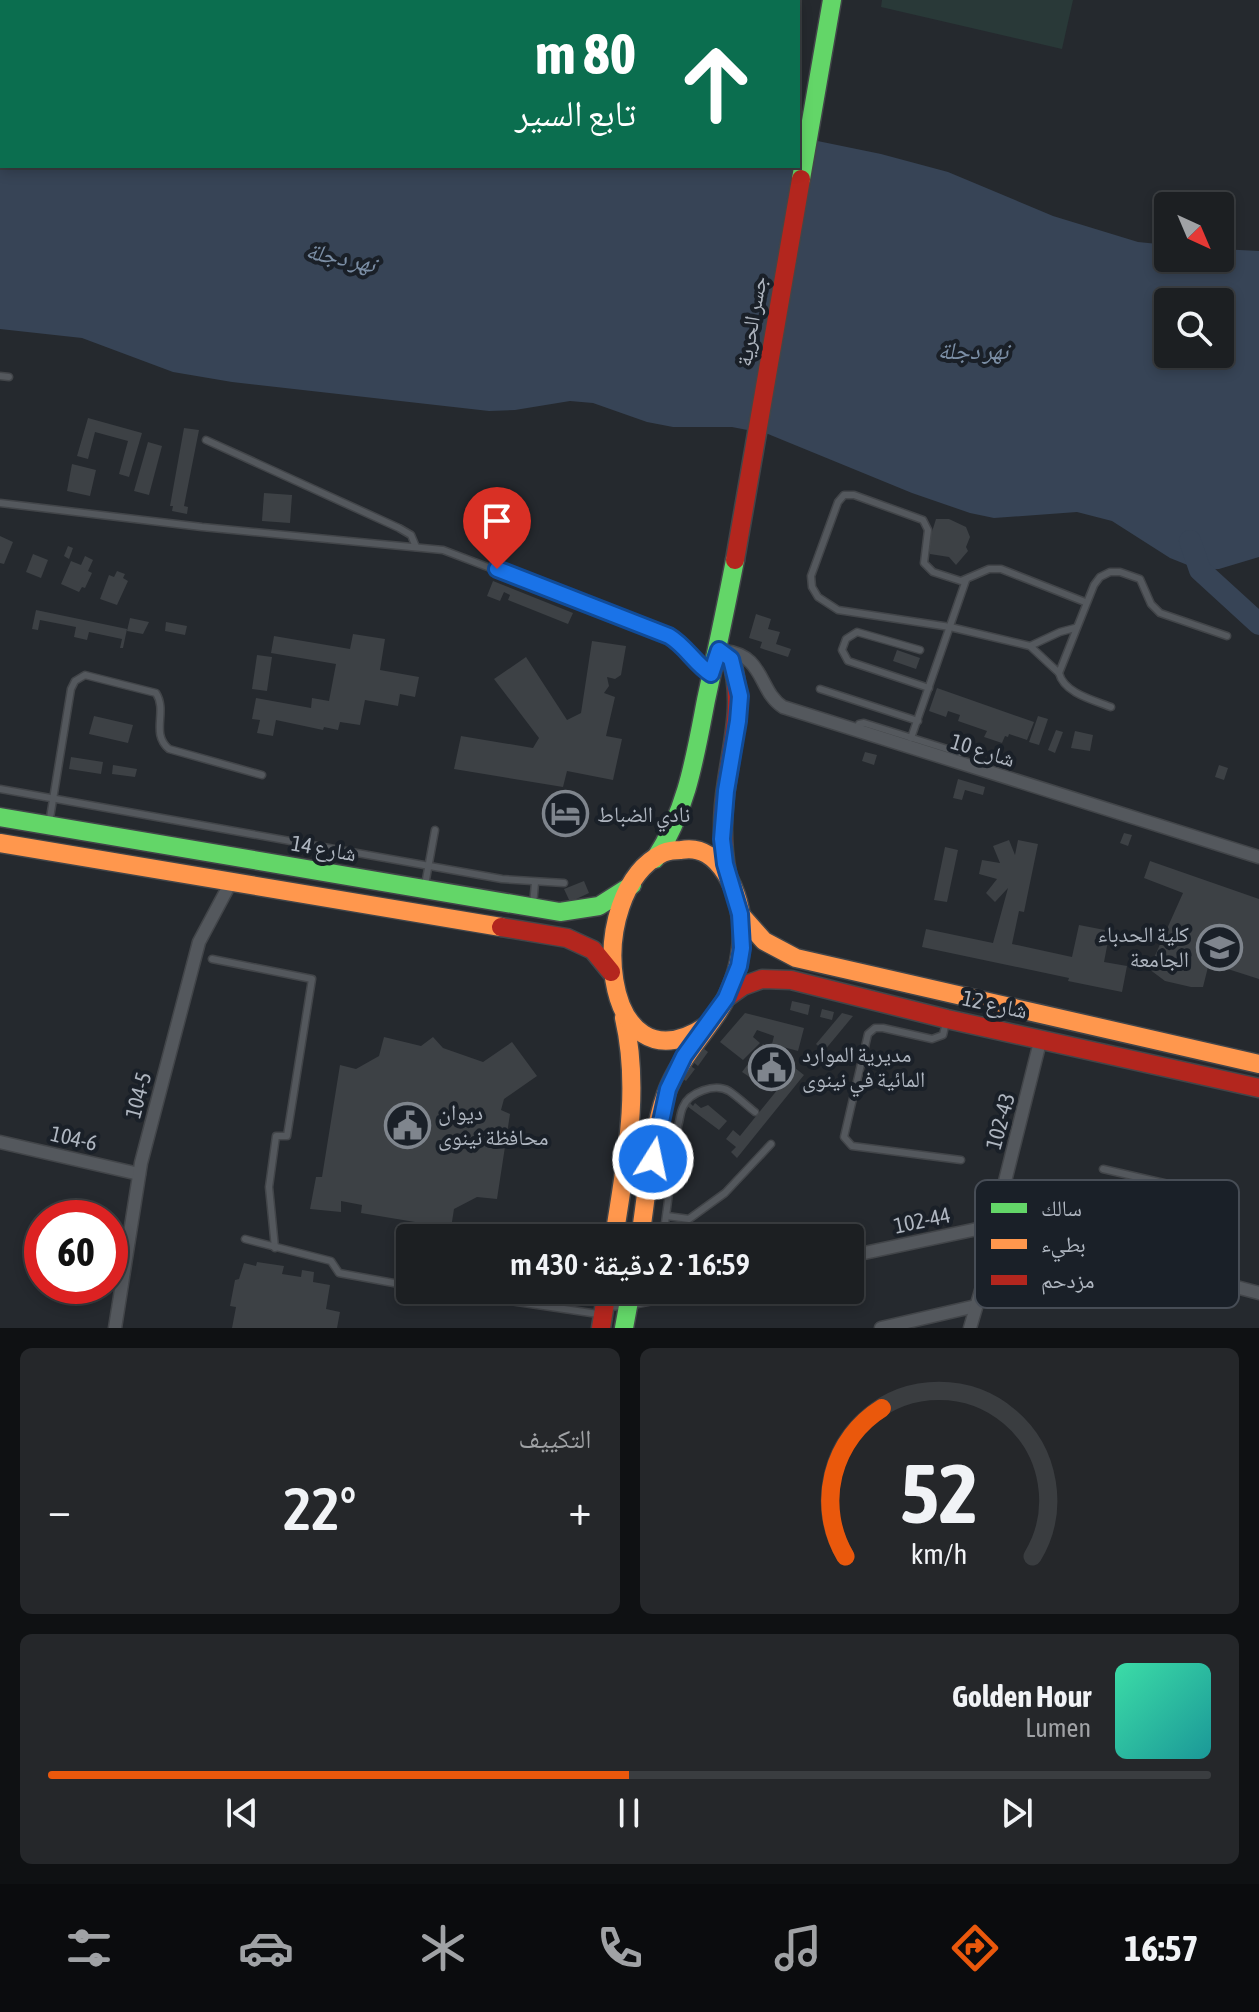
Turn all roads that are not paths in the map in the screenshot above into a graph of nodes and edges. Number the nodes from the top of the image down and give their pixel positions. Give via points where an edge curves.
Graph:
1 (832, 0) edge
2 (0, 376) edge
3 (9, 377) dead end
4 (206, 440) dead end
5 (0, 503) edge
6 (416, 547) junction
7 (966, 580) junction
8 (1085, 602) junction
9 (950, 627) junction
10 (1075, 628) junction
11 (1227, 636) dead end
12 (1030, 646) junction
13 (719, 650) junction
14 (920, 650) dead end
15 (1059, 673) junction
16 (711, 674) junction
17 (929, 688) junction
18 (820, 689) dead end
19 (1111, 707) dead end
20 (918, 721) junction
21 (855, 731) junction
22 (911, 738) junction
23 (960, 753) dead end
24 (262, 775) dead end
25 (0, 789) edge
26 (53, 799) junction
27 (0, 817) edge
28 (49, 825) junction
29 (435, 830) dead end
30 (0, 843) edge
31 (345, 851) junction
32 (1259, 857) edge
33 (655, 859) junction
34 (429, 865) junction
35 (342, 876) junction
36 (728, 877) junction
37 (231, 882) junction
38 (535, 883) junction
39 (564, 883) dead end
40 (634, 883) junction
41 (425, 889) junction
42 (533, 908) junction
43 (740, 914) junction
44 (212, 959) dead end
45 (611, 972) junction
46 (726, 998) junction
47 (623, 1015) junction
48 (947, 1019) junction
49 (706, 1026) junction
50 (1041, 1038) junction
51 (1204, 1052) junction
52 (1259, 1064) edge
53 (1200, 1074) junction
54 (1259, 1088) edge
55 (755, 1112) dead end
56 (0, 1142) edge
57 (771, 1144) dead end
58 (961, 1160) dead end
59 (1103, 1169) dead end
60 (139, 1174) junction
61 (1005, 1180) edge
62 (1151, 1180) edge
63 (667, 1216) junction
64 (616, 1224) edge
65 (642, 1224) edge
66 (666, 1224) edge
67 (975, 1229) edge
68 (245, 1239) dead end
69 (275, 1248) junction
70 (864, 1253) edge
71 (396, 1283) edge
72 (1239, 1288) edge
73 (1259, 1293) edge
74 (560, 1304) edge
75 (628, 1304) edge
76 (975, 1306) edge
77 (975, 1308) edge
78 (604, 1309) edge
79 (115, 1328) edge
80 (624, 1328) edge
81 (881, 1328) edge
82 (970, 1328) edge

1 - 13 street, جسر الحرية
2 - 3 lane
4 - 6 lane via 390,524 411,535
5 - 6 lane
6 - 16 lane via 455,553 669,636
7 - 8 lane via 1001,569
7 - 9 lane
7 - 9 lane via 926,567 928,530 923,520 854,495 840,498 812,571 818,597 845,612
8 - 10 lane
8 - 11 lane via 1100,577 1120,572 1140,579 1160,613
9 - 12 lane
9 - 17 lane
10 - 12 lane
10 - 15 lane
12 - 15 lane
13 - 16 street, جسر الحرية
13 - 21 street, شارع 10 via 736,652 753,665 779,705
13 - 36 street via 731,659 740,696 722,826
14 - 17 lane via 857,632 842,650 848,661
15 - 19 lane via 1067,688
16 - 33 street, جسر الحرية via 685,803
17 - 20 lane
18 - 20 lane
20 - 22 lane
21 - 22 lane via 864,723
21 - 32 street, شارع 10
22 - 23 lane
24 - 26 lane via 169,749 159,733 161,705 156,693 85,675 71,689
25 - 26 lane
26 - 28 lane
26 - 31 lane
27 - 28 street, شارع 14
28 - 35 street, شارع 14
29 - 34 lane
30 - 37 street
31 - 34 lane
31 - 35 lane
33 - 36 street via 674,849 696,849 715,859
33 - 40 street
34 - 38 lane
34 - 41 lane
35 - 41 street, شارع 14
36 - 43 street
37 - 45 street via 567,938 593,950
37 - 60 street, 104-5 via 199,942
38 - 39 lane
38 - 42 lane
40 - 42 street, شارع 14 via 587,910
40 - 45 street via 613,933
41 - 42 street, شارع 14
43 - 46 street via 739,966
43 - 51 street, شارع 12 via 764,941 796,958
44 - 69 lane via 312,979 287,1136 276,1136 269,1187
45 - 47 street
46 - 48 street, شارع 12 via 752,982 781,978
46 - 49 street
47 - 49 street via 655,1039 682,1039
47 - 64 street via 634,1091
48 - 50 street, شارع 12
48 - 58 lane via 939,1038 883,1028 868,1034 844,1137 852,1146
49 - 65 street via 675,1072 662,1107
50 - 53 street, شارع 12
50 - 61 street, 102-43
51 - 52 street, شارع 12
51 - 53 street
53 - 54 street, شارع 12
55 - 63 lane via 719,1088 687,1101 678,1126
56 - 60 street, 104-6
57 - 63 lane via 713,1203 689,1219
59 - 62 lane
60 - 79 street, 104-5
63 - 66 lane
67 - 70 street, 102-44
68 - 69 lane
69 - 71 lane via 331,1261 339,1273
72 - 73 street
74 - 78 lane
75 - 80 street
76 - 81 street
77 - 82 street

